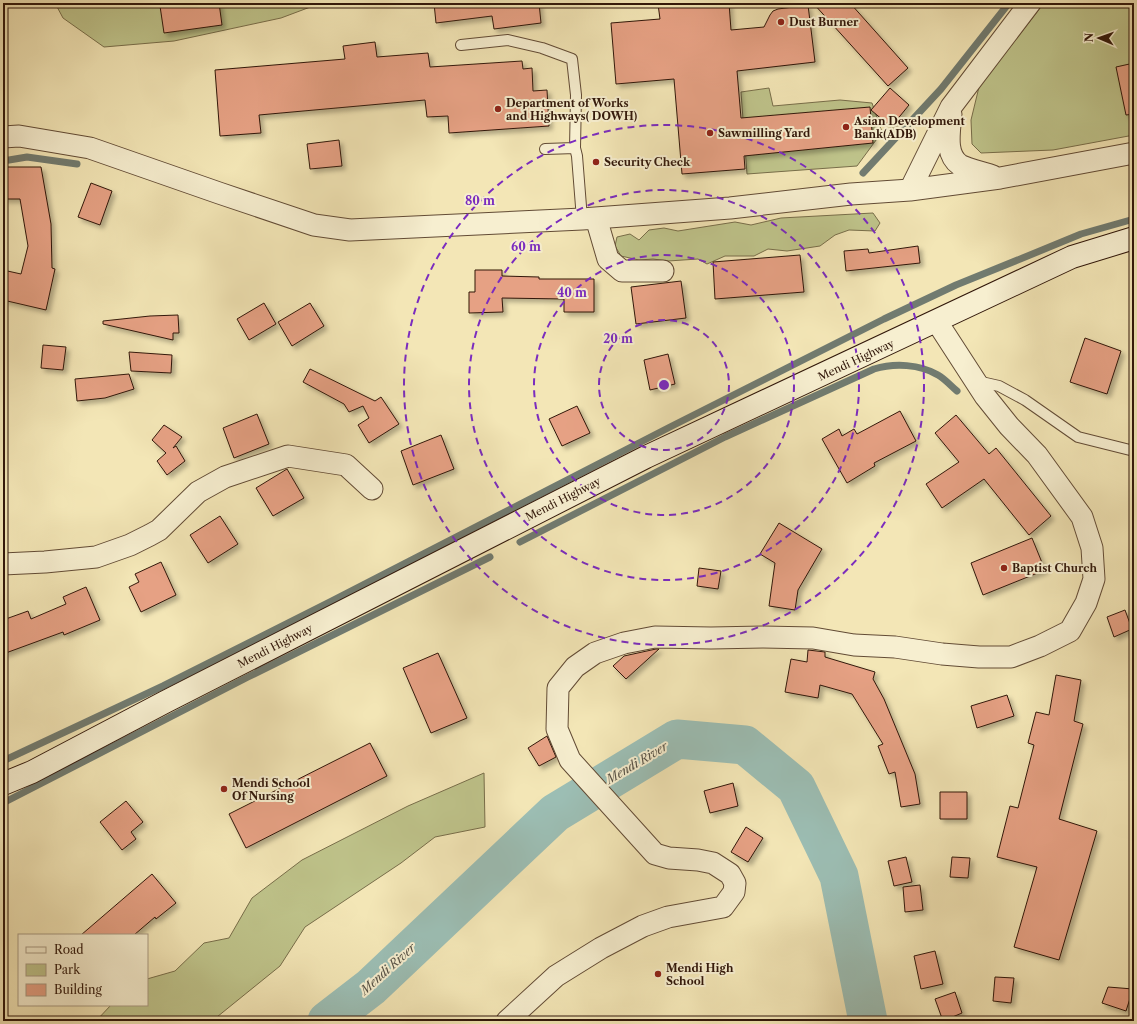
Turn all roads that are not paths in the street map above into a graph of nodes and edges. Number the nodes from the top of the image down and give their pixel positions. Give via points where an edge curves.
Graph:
1 (1030, 3) edge
2 (461, 45) dead end
3 (951, 107) junction
4 (3, 138) edge
5 (575, 148) junction
6 (545, 149) dead end
7 (1134, 153) edge
8 (1000, 178) junction
9 (910, 190) junction
10 (589, 219) junction
11 (1134, 238) edge
12 (663, 270) dead end
13 (937, 322) junction
14 (975, 380) junction
15 (1134, 451) edge
16 (372, 489) dead end
17 (3, 564) edge
18 (3, 784) edge
19 (507, 1021) edge

1 - 3 street
2 - 5 lane via 508,40 542,48 572,59 576,95
3 - 8 street via 949,148 954,157 960,165
3 - 9 street
4 - 10 street via 19,136 90,148 314,225 350,230
5 - 6 lane
5 - 10 lane
7 - 8 street
8 - 9 street
9 - 10 street
10 - 12 street via 608,259 622,271
11 - 13 main road, Mendi Highway via 1072,257
13 - 14 street
13 - 18 main road, Mendi Highway via 646,457 32,772
14 - 15 lane via 999,386 1078,437
14 - 19 street via 1009,426 1037,455 1082,518 1092,548 1094,580 1086,603 1070,631 1011,657 942,654 813,638 655,637 595,652 575,667 558,688 557,729 570,760 655,854 720,866 730,874 735,883 734,892 723,907 668,917 643,926 600,948 556,976
16 - 17 street via 346,465 288,456 225,478 198,492 159,530 130,545 96,557

